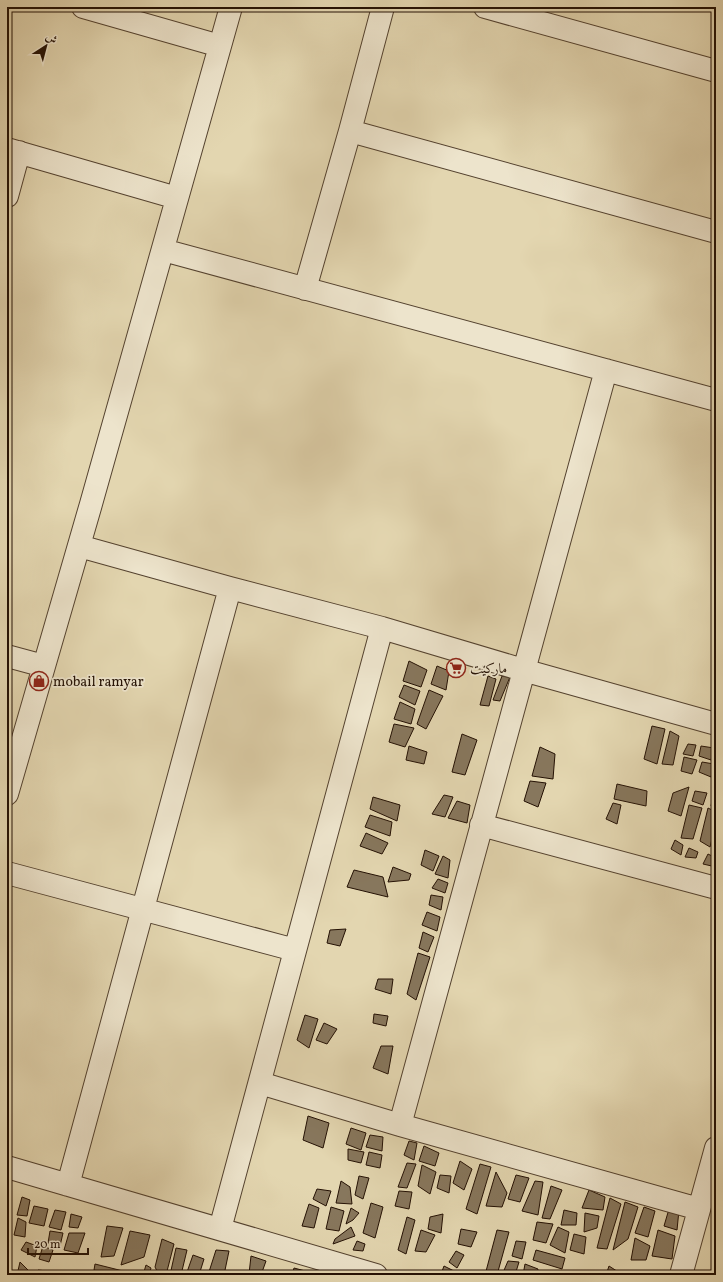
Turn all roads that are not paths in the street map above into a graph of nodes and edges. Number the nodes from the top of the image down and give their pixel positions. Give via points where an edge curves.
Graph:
1 (83, 7) edge
2 (231, 7) edge
3 (383, 7) edge
4 (485, 7) edge
5 (220, 46) junction
6 (716, 71) edge
7 (350, 131) junction
8 (13, 150) edge
9 (7, 196) edge
10 (177, 198) junction
11 (716, 232) edge
12 (163, 250) junction
13 (305, 289) junction
14 (606, 370) junction
15 (716, 400) edge
16 (79, 546) junction
17 (230, 588) junction
18 (382, 628) junction
19 (7, 656) edge
20 (44, 666) junction
21 (523, 670) junction
22 (716, 724) edge
23 (7, 794) edge
24 (481, 825) junction
25 (7, 872) edge
26 (716, 888) edge
27 (144, 909) junction
28 (295, 950) junction
29 (260, 1083) junction
30 (400, 1125) junction
31 (716, 1148) edge
32 (7, 1167) edge
33 (68, 1185) junction
34 (699, 1209) junction
35 (220, 1229) junction
36 (376, 1275) edge
37 (682, 1275) edge

1 - 5 street
2 - 5 street
3 - 7 street
4 - 6 street
5 - 10 street
7 - 11 street
7 - 13 street
8 - 9 street
8 - 10 street
10 - 12 street
12 - 13 street
12 - 16 street
13 - 14 street
14 - 15 street
14 - 21 street
16 - 17 street
16 - 20 street
17 - 18 street
17 - 27 street
18 - 21 street
18 - 28 street
19 - 20 street
20 - 23 street
21 - 22 street
21 - 24 street
24 - 26 street
24 - 30 street
25 - 27 street
27 - 28 street
27 - 33 street
28 - 29 street
29 - 30 street
29 - 35 street
30 - 34 street
31 - 34 street
32 - 33 street
33 - 35 street
34 - 37 street
35 - 36 street

